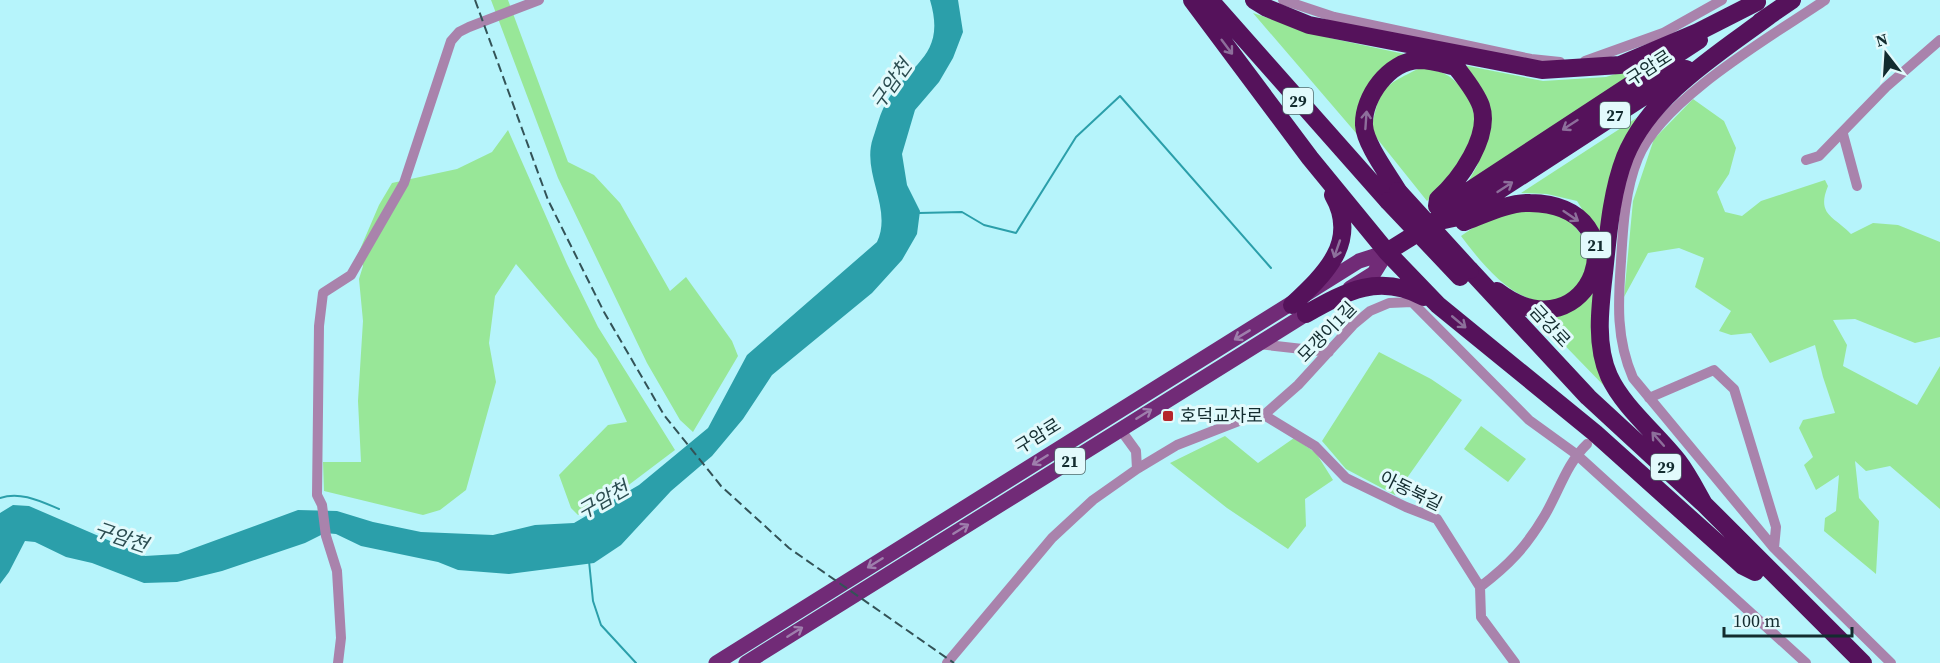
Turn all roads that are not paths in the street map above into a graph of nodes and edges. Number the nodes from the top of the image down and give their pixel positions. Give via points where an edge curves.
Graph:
1 (539, 0) edge
2 (1191, 0) edge
3 (1210, 0) edge
4 (1224, 0) edge
5 (1254, 0) edge
6 (1283, 0) edge
7 (1722, 0) edge
8 (1792, 0) edge
9 (1825, 0) edge
10 (1758, 1) edge
11 (1769, 16) junction
12 (1940, 40) edge
13 (1843, 134) junction
14 (1310, 158) junction
15 (1806, 160) dead end
16 (1857, 186) dead end
17 (1393, 196) junction
18 (1435, 222) junction
19 (1387, 252) junction
20 (1465, 274) junction
21 (1438, 305) junction
22 (1299, 310) junction
23 (1258, 344) junction
24 (1329, 352) junction
25 (1646, 394) junction
26 (1632, 400) dead end
27 (1264, 415) junction
28 (1120, 429) junction
29 (1587, 444) dead end
30 (1576, 454) junction
31 (1137, 468) junction
32 (1704, 504) junction
33 (1774, 548) junction
34 (1755, 572) junction
35 (1480, 586) junction
36 (338, 663) edge
37 (716, 663) edge
38 (746, 663) edge
39 (947, 663) edge
40 (1515, 663) edge
41 (1806, 663) edge
42 (1845, 663) edge
43 (1863, 663) edge
44 (1891, 663) edge

1 - 36 street via 459,32 451,41 404,183 351,275 323,293 319,326 317,495 337,571 341,638
2 -> 14 highway
3 - 17 highway, 금강로 / 29
4 - 17 highway, 금강로 / 21 via 1362,155
5 - 10 highway via 1309,25 1542,70 1620,65
6 - 7 street via 1369,24 1531,59 1568,62 1586,61 1639,43
8 - 11 highway, 구암로 / 27
9 - 25 street via 1739,57 1680,105 1653,131 1639,156 1628,190 1619,322 1622,354
10 -> 18 highway, 구암로 / 27 via 1449,204
18 -> 11 highway, 구암로 / 27 via 1458,217
32 -> 11 highway via 1678,462 1610,377 1600,344 1605,258 1619,178 1625,157 1642,128 1696,72
12 - 13 street via 1886,87
13 - 15 street via 1819,156
13 - 16 street
14 - 19 highway
14 -> 22 highway, 21 via 1342,215 1342,232 1326,273
17 -> 18 highway via 1364,126 1368,100 1394,69 1417,60 1456,67 1482,107 1483,127 1465,170 1438,199
17 - 20 highway, 금강로 / 21, bridge
18 - 19 highway, 구암로 / 21
18 -> 20 highway, 21 via 1461,223 1527,202 1543,204 1569,212 1585,226 1595,241 1598,256 1590,284 1563,306 1549,310 1532,310
19 - 21 highway
19 - 22 main road, 구암로 / 21 via 1374,273
20 - 32 highway, 금강로 / 29 via 1588,397
20 - 34 highway, 금강로 / 29 via 1582,405
21 - 22 highway via 1406,287 1386,284 1359,288
21 -> 34 highway via 1595,433 1743,566
22 - 23 main road, 구암로 / 21
22 -> 37 main road, 구암로 / 21 via 1161,383
23 - 24 street
28 -> 23 main road, 구암로 / 21
24 - 27 street, 모갱이1길
24 - 30 street, 모갱이1길 via 1370,310 1389,303 1412,302 1529,420
25 - 26 street
25 - 33 street
25 - 33 street via 1714,370 1734,389 1776,526
27 - 31 street, 모갱이1길 via 1249,417 1178,445
27 - 35 street, 아동북길 via 1315,446 1346,478 1437,519
28 - 31 street via 1136,451
38 -> 28 main road, 구암로 / 21
29 - 30 street
30 - 35 street via 1545,516 1512,562
30 - 41 street, 모갱이1길
31 - 39 street, 모갱이1길 via 1093,500 1052,538
32 - 43 highway, 금강로 / 29
33 - 44 street
34 - 42 highway, 금강로 / 29
35 - 40 street via 1481,617

